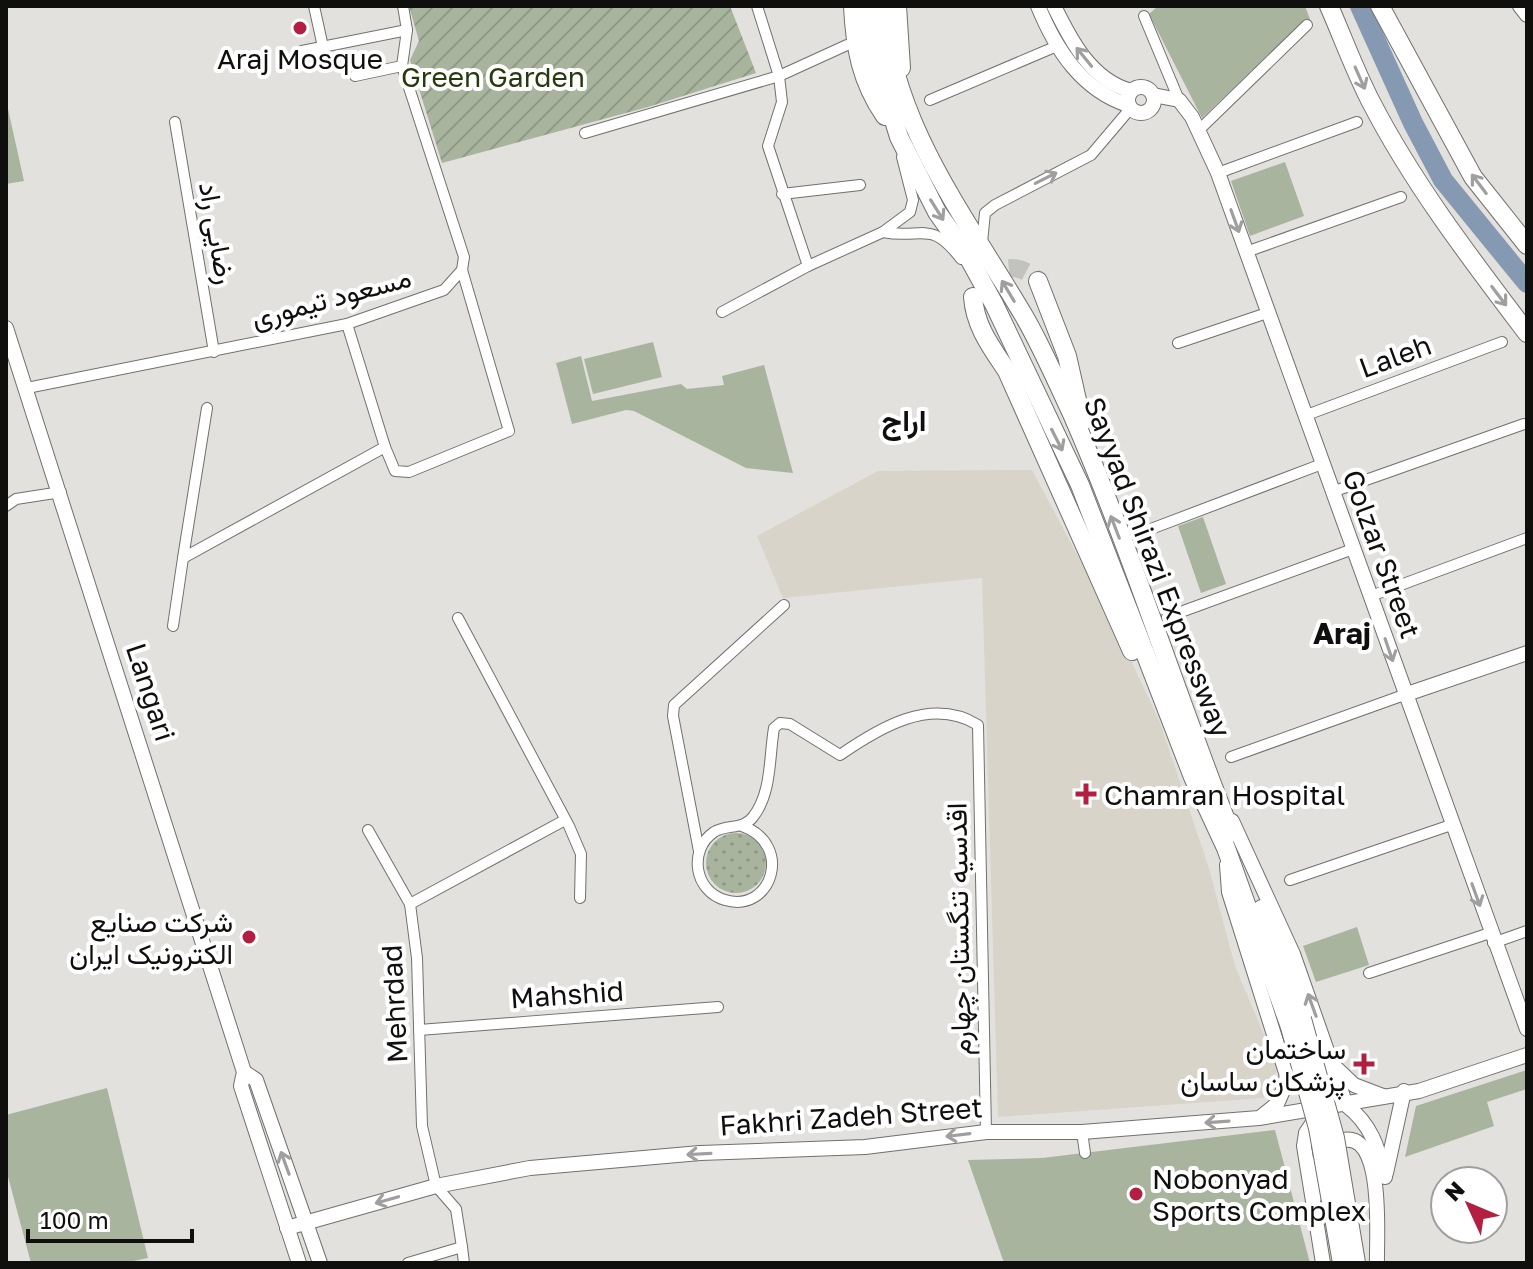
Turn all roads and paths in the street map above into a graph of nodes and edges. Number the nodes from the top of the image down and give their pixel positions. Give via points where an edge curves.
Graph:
1 (314, 6) edge
2 (403, 6) edge
3 (757, 6) edge
4 (853, 6) edge
5 (867, 6) edge
6 (883, 6) edge
7 (897, 6) edge
8 (1038, 6) edge
9 (1054, 6) edge
10 (1329, 6) edge
11 (1380, 6) edge
12 (1394, 6) edge
13 (1520, 6) edge
14 (1527, 15) edge
15 (1144, 16) dead end
16 (1307, 25) dead end
17 (407, 30) junction
18 (847, 45) dead end
19 (1057, 46) junction
20 (323, 47) junction
21 (302, 51) dead end
22 (402, 66) junction
23 (355, 76) dead end
24 (779, 76) junction
25 (1416, 76) junction
26 (1153, 95) junction
27 (930, 100) dead end
28 (1179, 100) junction
29 (1130, 102) junction
30 (903, 103) junction
31 (175, 122) dead end
32 (1357, 122) dead end
33 (1199, 130) junction
34 (585, 133) dead end
35 (899, 137) junction
36 (1218, 173) junction
37 (860, 185) dead end
38 (782, 194) junction
39 (1401, 197) dead end
40 (883, 232) junction
41 (1527, 245) edge
42 (982, 248) junction
43 (1246, 252) junction
44 (808, 266) junction
45 (462, 270) junction
46 (1038, 281) dead end
47 (973, 297) dead end
48 (994, 304) junction
49 (722, 312) dead end
50 (1267, 313) junction
51 (347, 324) junction
52 (6, 328) edge
53 (1527, 333) edge
54 (1502, 342) dead end
55 (1178, 343) dead end
56 (214, 352) junction
57 (27, 388) junction
58 (207, 408) dead end
59 (1304, 416) junction
60 (1524, 424) dead end
61 (385, 447) junction
62 (1086, 453) junction
63 (1322, 464) junction
64 (61, 492) junction
65 (1332, 492) junction
66 (6, 506) edge
67 (1143, 532) dead end
68 (1527, 538) edge
69 (1353, 549) junction
70 (183, 558) junction
71 (1371, 596) junction
72 (784, 605) dead end
73 (1167, 617) dead end
74 (458, 618) dead end
75 (173, 626) dead end
76 (1527, 653) edge
77 (1404, 695) junction
78 (1231, 757) dead end
79 (1193, 777) junction
80 (1219, 802) junction
81 (565, 820) junction
82 (1451, 825) junction
83 (742, 826) junction
84 (368, 830) dead end
85 (1226, 848) junction
86 (699, 851) junction
87 (1290, 880) dead end
88 (580, 898) dead end
89 (410, 904) junction
90 (1527, 931) edge
91 (1492, 938) junction
92 (1369, 973) dead end
93 (718, 1007) dead end
94 (1296, 1023) junction
95 (1527, 1029) edge
96 (419, 1030) junction
97 (1527, 1046) edge
98 (1527, 1055) edge
99 (1333, 1067) junction
100 (244, 1072) junction
101 (1288, 1079) junction
102 (1404, 1091) junction
103 (1384, 1097) junction
104 (1346, 1105) junction
105 (1323, 1108) junction
106 (1259, 1118) junction
107 (986, 1132) junction
108 (1082, 1132) junction
109 (1085, 1153) dead end
110 (1385, 1177) junction
111 (436, 1186) junction
112 (1378, 1195) junction
113 (297, 1196) junction
114 (1314, 1198) junction
115 (351, 1210) junction
116 (307, 1223) junction
117 (287, 1228) junction
118 (462, 1247) junction
119 (299, 1263) edge
120 (320, 1263) edge
121 (408, 1263) edge
122 (464, 1263) edge
123 (1323, 1263) edge
124 (1342, 1263) edge
125 (1356, 1263) edge
126 (1377, 1263) edge

1 - 20 street
2 - 17 street
3 - 24 street
4 - 35 highway via 858,61 871,96
5 - 35 highway, Sayyad Shirazi Expressway via 872,48
6 - 30 highway, Sayyad Shirazi Expressway via 887,48
7 - 30 highway
8 - 19 main road
29 -> 9 main road via 1071,41
10 -> 53 highway via 1403,158 1448,229
11 - 25 highway
12 - 25 highway
13 - 14 main road
15 - 28 street
16 - 33 street
17 - 20 street
17 - 22 street
18 - 24 street
19 - 27 street
19 - 29 main road via 1097,91
20 - 21 street
22 - 23 street
22 - 45 street via 462,245
24 - 34 street
24 - 38 street via 782,106 768,146
41 -> 25 highway via 1473,177
26 - 28 main road
26 - 29 main road via 1145,87
26 - 29 main road via 1147,111
28 - 33 main road, Golzar Street
42 -> 29 street via 985,213 1091,155
30 - 42 highway, Sayyad Shirazi Expressway via 947,194
31 - 56 street, رضایی راد
32 - 36 street
33 - 36 main road, Golzar Street
35 - 40 street via 913,200 910,212
35 -> 48 highway, Sayyad Shirazi Expressway via 937,212
36 -> 43 main road, Golzar Street
37 - 38 street
38 - 44 street
39 - 43 street
40 - 44 street
40 - 48 street via 927,231 942,238
62 -> 42 highway, Sayyad Shirazi Expressway via 1026,320
43 - 50 main road, Golzar Street
44 - 49 street
45 - 51 street, مسعود تیموری via 444,290
45 - 61 street via 509,431 409,472 395,471
46 - 62 highway via 1067,356
47 - 79 highway via 982,333 1007,371
48 -> 79 highway, Sayyad Shirazi Expressway via 1080,485
50 - 55 street
50 - 59 main road, Golzar Street
51 - 56 street, مسعود تیموری
51 - 61 street
52 - 57 main road, Langari
54 - 59 street, Laleh
56 - 57 street, مسعود تیموری
57 - 64 main road, Langari
58 - 70 street
59 - 63 main road, Golzar Street
60 - 65 street
61 - 70 street
80 -> 62 highway, Sayyad Shirazi Expressway
63 - 65 main road, Golzar Street
63 - 67 street
64 - 66 street via 16,499
64 - 100 main road, Langari
65 - 69 main road, Golzar Street
68 - 71 street
69 - 71 main road, Golzar Street
69 - 73 street
70 - 75 street
71 -> 77 main road, Golzar Street
72 - 86 street via 674,705
74 - 81 street
76 - 77 main road
77 - 78 street
77 - 82 main road, Golzar Street
79 - 85 highway, Sayyad Shirazi Expressway
80 - 94 highway, Sayyad Shirazi Expressway
99 -> 80 main road via 1293,954 1248,851
81 - 88 street via 581,854
81 - 89 street
82 - 87 street
82 -> 91 main road, Golzar Street
83 - 86 street via 716,831
83 - 86 street via 763,838 773,860 768,884 759,893 737,902 713,895 699,875
83 - 107 street, اقدسیه تنگستان چهارم via 766,792 774,728 780,723 840,755 900,719 963,716 978,725
84 - 89 street, Mehrdad
85 - 94 highway, Sayyad Shirazi Expressway
85 - 101 main road via 1229,892
89 - 96 street, Mehrdad
90 - 91 street
91 - 92 street
91 - 95 main road, Golzar Street
93 - 96 street, Mahshid
94 - 124 highway, Sayyad Shirazi Expressway, bridge
94 - 125 highway, Sayyad Shirazi Expressway, bridge via 1335,1138
96 - 111 street, Mehrdad via 422,1126
97 - 102 main road, Fakhri Zadeh Street
98 - 102 main road, Fakhri Zadeh Street via 1419,1091
99 - 101 highway via 1318,1090
99 - 103 main road via 1354,1085
99 - 104 main road
113 -> 100 main road, Langari via 256,1080
100 - 117 main road, Langari via 241,1086
101 - 106 main road via 1277,1104
102 - 103 main road, Fakhri Zadeh Street
102 - 110 main road
103 - 104 main road, Fakhri Zadeh Street
104 - 105 main road, Fakhri Zadeh Street
104 - 110 main road via 1371,1132
105 - 106 main road, Fakhri Zadeh Street
105 - 114 main road via 1306,1133 1304,1146
106 -> 108 main road, Fakhri Zadeh Street
107 - 108 main road, Fakhri Zadeh Street
107 -> 111 main road, Fakhri Zadeh Street via 865,1147 592,1161
108 - 109 street
110 - 112 main road
111 -> 115 main road, Fakhri Zadeh Street
111 - 118 street, Mehrdad via 454,1206
112 - 114 main road via 1368,1156 1346,1140 1322,1154
112 - 126 main road
113 - 115 main road via 315,1208
113 - 116 main road, Langari
114 - 123 main road
115 - 116 main road, Fakhri Zadeh Street
116 - 117 main road, Fakhri Zadeh Street
116 - 120 main road, Langari
117 - 119 main road, Langari
118 - 121 street
118 - 122 street, Mehrdad

